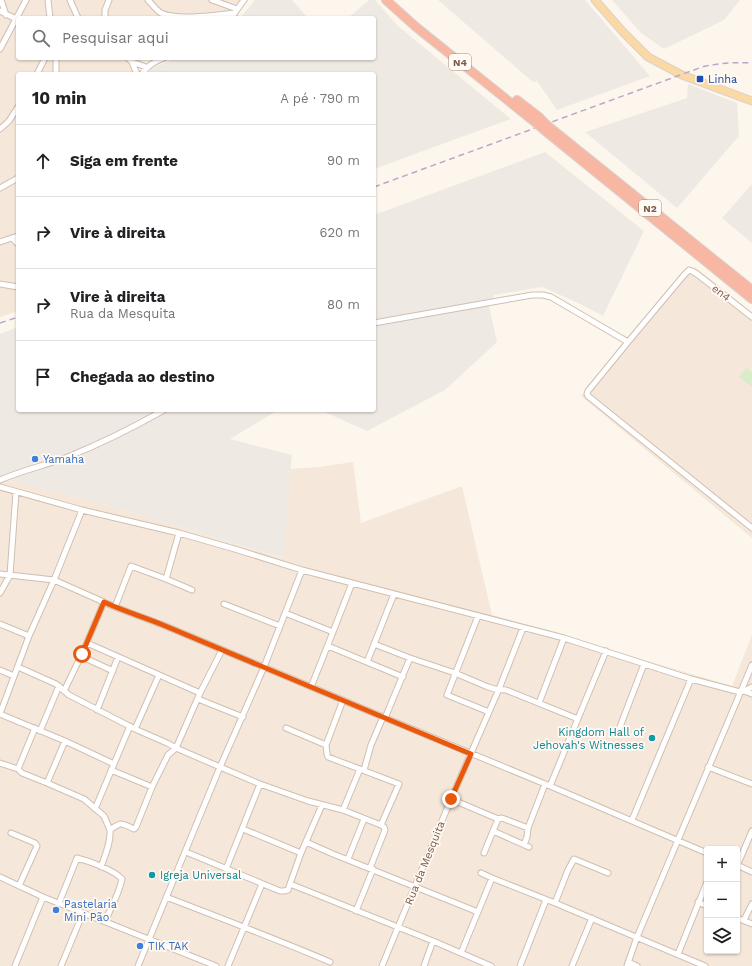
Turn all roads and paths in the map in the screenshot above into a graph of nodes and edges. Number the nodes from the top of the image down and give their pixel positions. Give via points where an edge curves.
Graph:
1 (1, 0) edge
2 (26, 0) edge
3 (48, 0) edge
4 (70, 0) edge
5 (109, 0) edge
6 (148, 0) edge
7 (212, 0) edge
8 (244, 0) edge
9 (386, 0) edge
10 (394, 0) edge
11 (595, 0) edge
12 (236, 11) junction
13 (0, 12) edge
14 (6, 14) junction
15 (18, 16) edge
16 (50, 16) edge
17 (77, 16) edge
18 (105, 16) edge
19 (174, 16) edge
20 (214, 16) edge
21 (232, 16) edge
22 (16, 19) joint
23 (0, 49) edge
24 (44, 60) edge
25 (56, 60) edge
26 (130, 60) edge
27 (160, 60) edge
28 (146, 67) junction
29 (38, 72) edge
30 (56, 72) edge
31 (136, 72) edge
32 (143, 72) edge
33 (752, 101) edge
34 (16, 110) edge
35 (537, 120) junction
36 (546, 128) junction
37 (0, 129) edge
38 (552, 137) joint
39 (16, 179) edge
40 (0, 188) edge
41 (16, 237) edge
42 (12, 238) junction
43 (0, 242) edge
44 (16, 242) edge
45 (0, 284) edge
46 (16, 287) edge
47 (752, 290) edge
48 (752, 299) edge
49 (752, 317) edge
50 (376, 323) edge
51 (628, 342) junction
52 (161, 412) edge
53 (0, 480) edge
54 (0, 487) edge
55 (16, 492) junction
56 (82, 510) junction
57 (752, 528) edge
58 (179, 533) junction
59 (302, 570) junction
60 (0, 574) edge
61 (10, 575) junction
62 (166, 579) junction
63 (54, 580) junction
64 (352, 583) junction
65 (192, 590) dead end
66 (0, 593) edge
67 (394, 594) junction
68 (104, 602) junction
69 (224, 604) dead end
70 (115, 607) junction
71 (285, 613) junction
72 (478, 616) junction
73 (0, 624) edge
74 (280, 626) junction
75 (523, 628) junction
76 (333, 632) junction
77 (29, 636) junction
78 (564, 638) junction
79 (87, 643) junction
80 (374, 644) junction
81 (328, 646) junction
82 (222, 650) junction
83 (606, 652) junction
84 (82, 654) junction
85 (118, 657) junction
86 (410, 658) junction
87 (367, 662) junction
88 (644, 664) junction
89 (752, 665) edge
90 (18, 667) junction
91 (264, 667) junction
92 (0, 670) edge
93 (113, 671) junction
94 (455, 673) junction
95 (159, 675) junction
96 (14, 676) junction
97 (403, 677) junction
98 (691, 679) junction
99 (59, 686) junction
100 (310, 687) junction
101 (752, 687) edge
102 (499, 689) junction
103 (64, 691) junction
104 (742, 692) junction
105 (752, 694) edge
106 (199, 696) junction
107 (343, 700) junction
108 (539, 703) junction
109 (97, 710) junction
110 (489, 712) junction
111 (0, 714) edge
112 (242, 718) junction
113 (384, 718) junction
114 (578, 719) junction
115 (133, 727) junction
116 (286, 728) dead end
117 (37, 730) junction
118 (618, 732) dead end
119 (65, 741) junction
120 (326, 745) junction
121 (176, 748) junction
122 (471, 754) junction
123 (0, 763) edge
124 (114, 764) junction
125 (220, 767) junction
126 (708, 767) junction
127 (18, 769) junction
128 (362, 769) junction
129 (111, 770) junction
130 (48, 783) junction
131 (260, 784) junction
132 (752, 784) edge
133 (548, 785) junction
134 (152, 787) junction
135 (451, 799) junction
136 (322, 805) junction
137 (96, 808) junction
138 (343, 810) junction
139 (364, 819) junction
140 (498, 819) junction
141 (632, 820) junction
142 (381, 825) junction
143 (528, 828) junction
144 (243, 829) junction
145 (110, 830) junction
146 (493, 831) junction
147 (752, 831) edge
148 (11, 833) dead end
149 (678, 840) junction
150 (306, 842) junction
151 (186, 852) junction
152 (704, 852) edge
153 (301, 853) junction
154 (484, 853) dead end
155 (348, 859) junction
156 (740, 859) edge
157 (101, 867) junction
158 (740, 867) edge
159 (226, 869) junction
160 (371, 869) junction
161 (752, 872) edge
162 (481, 873) dead end
163 (608, 873) dead end
164 (0, 877) edge
165 (492, 878) junction
166 (262, 884) junction
167 (290, 884) junction
168 (19, 886) junction
169 (415, 886) junction
170 (704, 889) edge
171 (43, 897) junction
172 (166, 897) junction
173 (546, 900) junction
174 (698, 902) junction
175 (59, 903) junction
176 (556, 903) junction
177 (752, 904) edge
178 (704, 905) edge
179 (356, 911) junction
180 (478, 912) junction
181 (83, 913) junction
182 (592, 918) junction
183 (740, 919) edge
184 (744, 920) junction
185 (105, 921) junction
186 (752, 924) edge
187 (399, 927) junction
188 (244, 928) junction
189 (637, 937) junction
190 (149, 940) junction
191 (433, 941) junction
192 (461, 953) junction
193 (678, 954) junction
194 (330, 962) dead end
195 (627, 964) edge
196 (15, 966) edge
197 (61, 966) edge
198 (138, 966) edge
199 (216, 966) edge
200 (228, 966) edge
201 (382, 966) edge
202 (424, 966) edge
203 (491, 966) edge
204 (520, 966) edge
205 (572, 966) edge
206 (637, 966) edge
207 (705, 966) edge

1 - 14 street
2 - 15 street
3 - 16 street
4 - 17 street
5 - 18 street
6 - 19 street via 160,13
7 - 12 street
8 - 12 street
9 - 35 highway, N4
10 - 35 highway, N4
11 - 33 main road via 648,56 682,75
12 - 20 street
12 - 21 street
13 - 14 street
14 - 22 street
22 - 23 street
24 - 29 street
25 - 30 street
26 - 28 street
26 - 31 street
27 - 28 street
28 - 32 street
34 - 37 street
35 - 36 highway, N4, bridge
36 - 38 highway, N4
36 - 47 highway, N2
38 - 48 highway, N2
39 - 40 street
41 - 42 street
42 - 43 street
42 - 44 street
45 - 46 street
49 - 51 street, en4 via 689,270
50 - 51 street via 543,295 551,297
51 - 57 street via 588,391 588,396
52 - 53 street via 99,444
54 - 55 street
55 - 56 street
55 - 61 street
56 - 58 street
56 - 63 street
58 - 59 street
58 - 62 street
59 - 64 street
59 - 71 street
60 - 61 street
61 - 63 street
61 - 66 street
62 - 65 street
62 - 70 street via 131,566
63 - 68 street
63 - 77 street
64 - 67 street
64 - 76 street
67 - 72 street
67 - 80 street
68 - 70 street
68 - 79 street
69 - 74 street
70 - 82 street
71 - 74 street
71 - 76 street
72 - 75 street
72 - 94 street
73 - 77 street
74 - 91 street
75 - 78 street
75 - 102 street, Rua da Mesquita
76 - 81 street
77 - 90 street
78 - 83 street
78 - 108 street
79 - 84 street
79 - 85 street
80 - 86 street
80 - 87 street
81 - 87 street
81 - 100 street
82 - 91 street
82 - 106 street
83 - 88 street
83 - 114 street
84 - 93 street via 91,662
84 - 103 street
85 - 93 street
85 - 95 street
86 - 94 street
86 - 97 street
87 - 97 street
88 - 98 street
88 - 118 street
89 - 104 street
90 - 96 street
90 - 99 street
91 - 100 street
91 - 112 street
92 - 96 street
93 - 109 street
94 - 102 street
94 - 110 street via 447,695
95 - 106 street
95 - 115 street
96 - 111 street
97 - 113 street
98 - 104 street
98 - 141 street
99 - 103 street
99 - 117 street
100 - 107 street
101 - 104 street
102 - 108 street
102 - 110 street, Rua da Mesquita
103 - 109 street
104 - 105 street
104 - 126 street
106 - 112 street
106 - 121 street
107 - 113 street
107 - 120 street
108 - 114 street
109 - 115 street
110 - 122 street, Rua da Mesquita
111 - 117 street
112 - 125 street
113 - 122 street
113 - 128 street
114 - 133 street
115 - 121 street
115 - 124 street
116 - 120 street
117 - 119 street
117 - 127 street
119 - 124 street
119 - 130 street
120 - 128 street via 328,757
121 - 125 street
121 - 134 street via 168,755
122 - 133 street
122 - 135 street, Rua da Mesquita
123 - 127 street
124 - 129 street
125 - 131 street
125 - 151 street
126 - 132 street
126 - 149 street
127 - 130 street
128 - 138 street
128 - 142 street via 400,784
129 - 134 street
129 - 137 street
130 - 137 street via 84,799
131 - 136 street
131 - 144 street
133 - 141 street
133 - 143 street
134 - 145 street via 135,828 121,823
135 - 140 street
135 - 169 street, Rua da Mesquita
136 - 138 street
136 - 150 street
137 - 145 street via 104,816
138 - 139 street
139 - 142 street
139 - 155 street
140 - 143 street via 502,818
140 - 146 street
141 - 149 street
142 - 160 street via 385,830
143 - 146 street via 526,846
144 - 153 street
144 - 159 street
145 - 157 street via 109,844
146 - 154 street
147 - 156 street
148 - 168 street via 37,846
149 - 152 street
149 - 189 street
150 - 153 street
150 - 155 street
151 - 159 street
151 - 172 street
153 - 167 street
155 - 160 street
157 - 175 street via 77,858
157 - 185 street via 122,879
158 - 161 street
159 - 166 street
160 - 169 street
160 - 179 street
162 - 165 street
163 - 176 street via 574,859
164 - 168 street
165 - 173 street
165 - 180 street
166 - 167 street via 284,892
166 - 188 street
167 - 179 street
168 - 171 street
169 - 180 street
169 - 187 street, Rua da Mesquita
170 - 174 street
171 - 175 street
171 - 196 street
172 - 188 street
172 - 190 street
173 - 176 street
173 - 204 street
174 - 178 street
174 - 193 street
175 - 181 street
176 - 182 street
177 - 184 street
179 - 187 street
180 - 192 street
181 - 185 street
181 - 197 street
182 - 189 street
182 - 205 street
183 - 184 street
184 - 186 street
185 - 190 street
187 - 191 street
187 - 201 street, Rua da Mesquita
188 - 194 street
188 - 200 street
189 - 193 street
189 - 195 street
190 - 198 street
190 - 199 street
191 - 192 street
191 - 202 street
192 - 203 street
193 - 207 street
195 - 206 street

